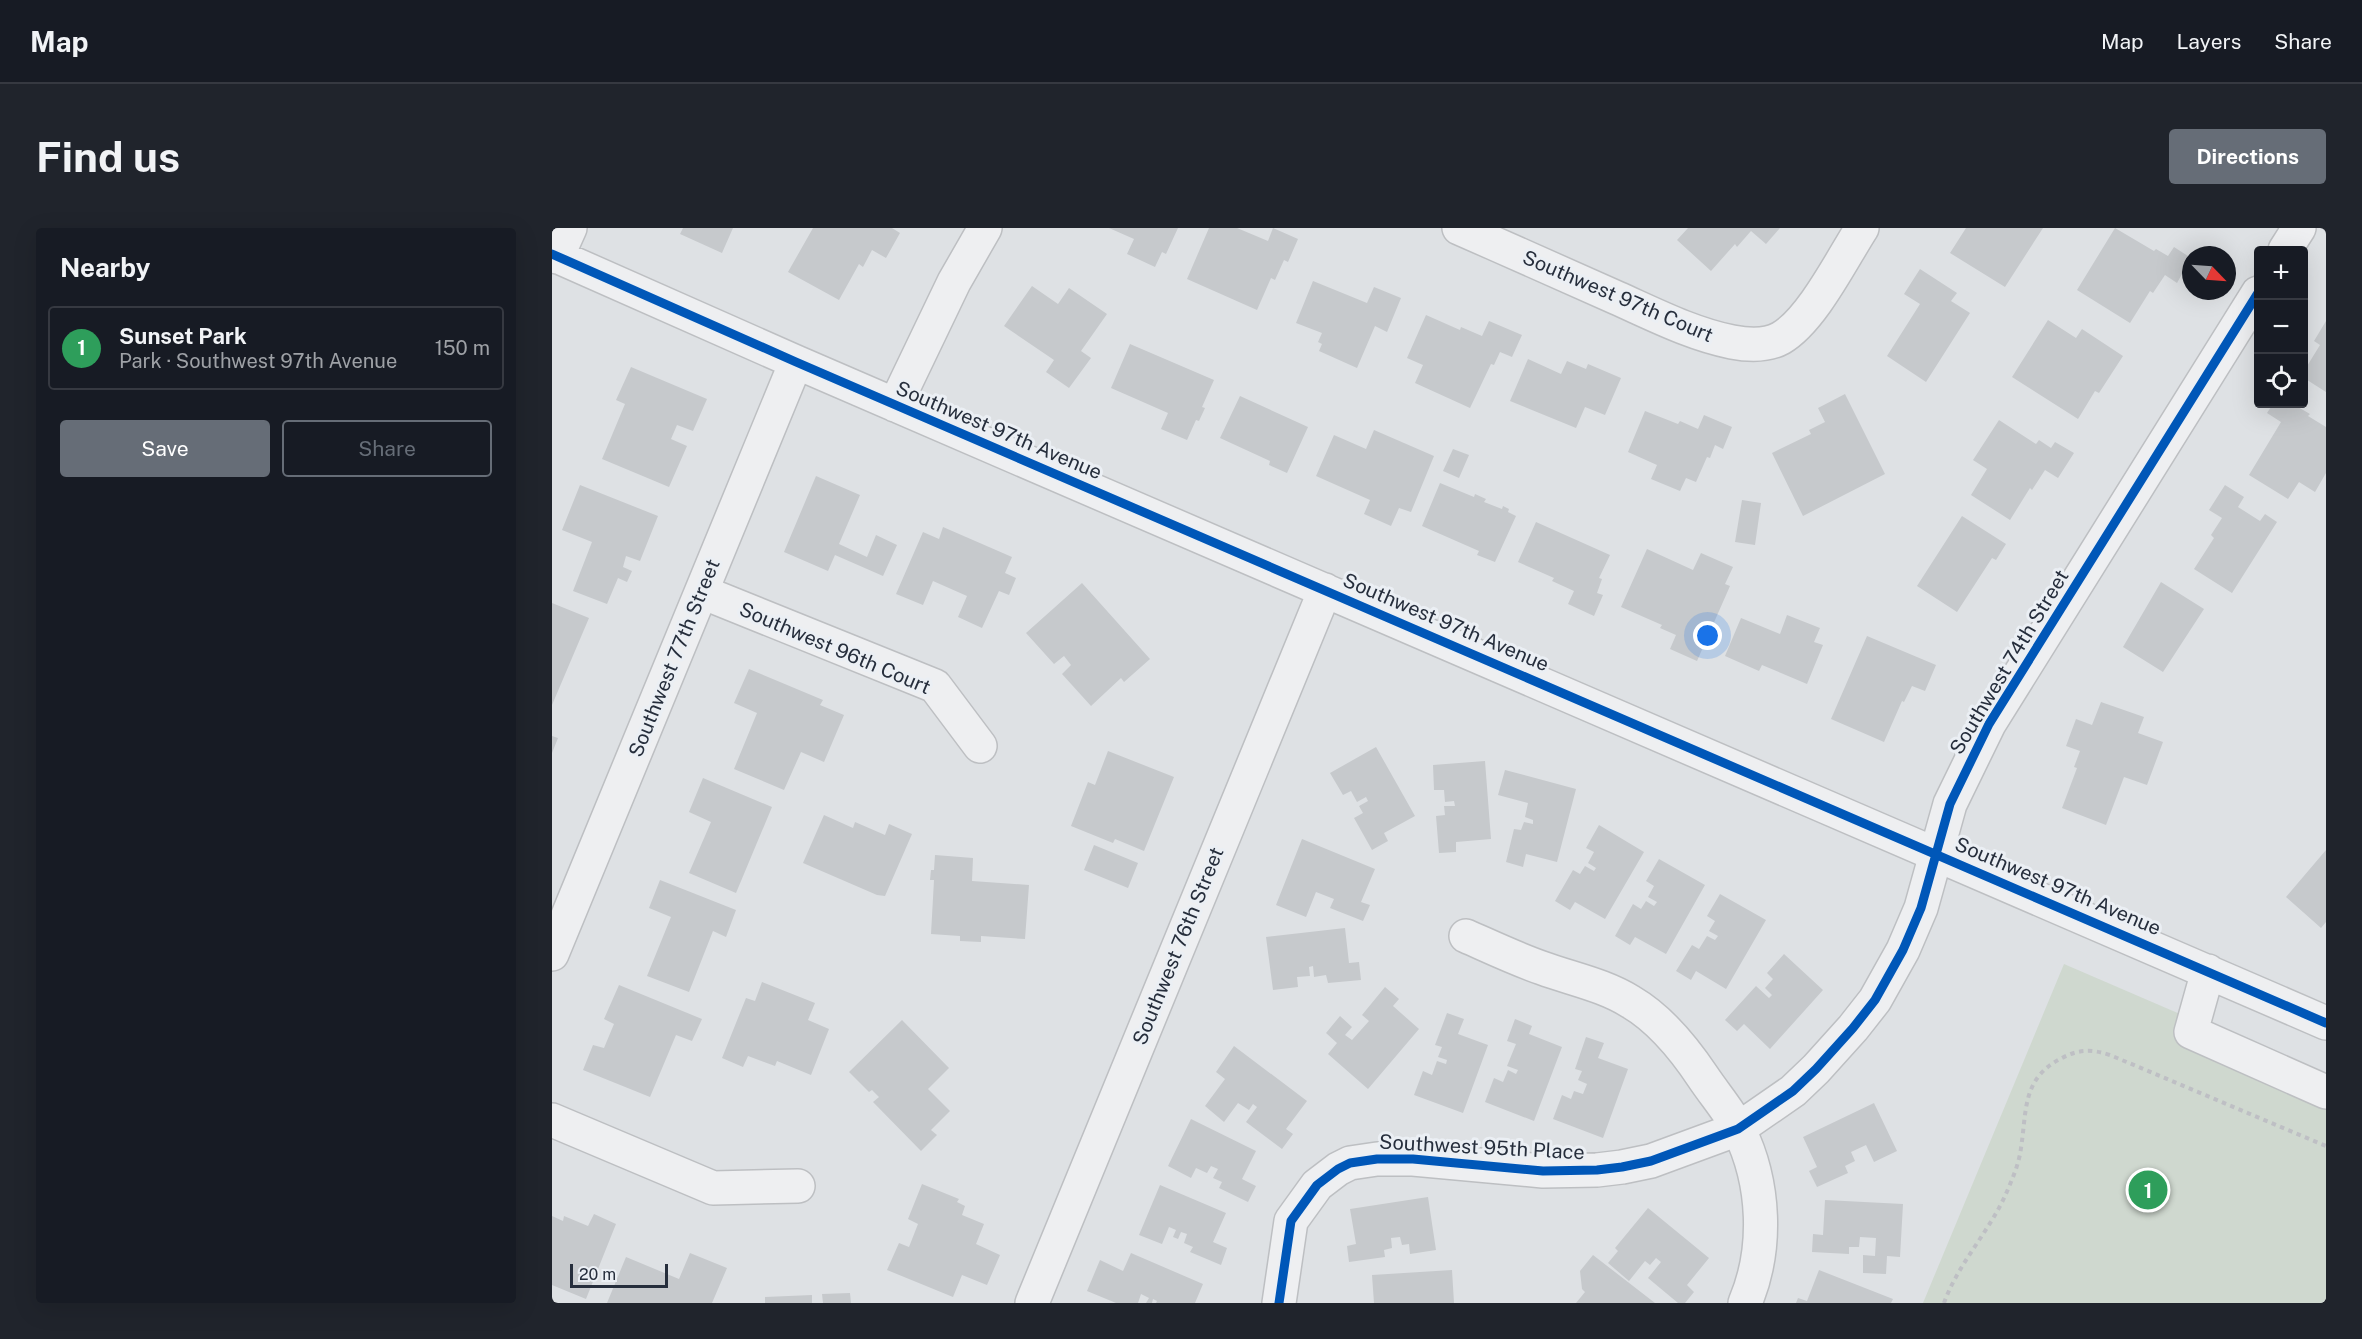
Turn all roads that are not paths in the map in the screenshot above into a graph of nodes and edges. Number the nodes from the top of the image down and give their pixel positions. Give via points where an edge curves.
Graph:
1 (985, 228) edge
2 (1459, 228) edge
3 (1862, 228) edge
4 (2299, 228) edge
5 (560, 246) edge
6 (2288, 246) edge
7 (2255, 300) edge
8 (795, 363) junction
9 (895, 405) junction
10 (1325, 590) junction
11 (702, 592) junction
12 (980, 746) dead end
13 (1937, 854) junction
14 (1466, 936) dead end
15 (552, 954) edge
16 (2208, 971) junction
17 (2326, 1023) edge
18 (2326, 1092) edge
19 (552, 1120) edge
20 (1738, 1129) junction
21 (798, 1186) dead end
22 (1032, 1303) edge
23 (1279, 1303) edge
24 (1745, 1303) edge

1 - 9 street
2 - 3 street, Southwest 97th Court via 1688,329 1744,344 1781,338 1794,328
4 - 6 street
5 - 8 street, Southwest 97th Avenue
7 - 13 street, Southwest 74th Street via 1989,724 1956,789
8 - 9 street, Southwest 97th Avenue
8 - 11 street, Southwest 77th Street
9 - 10 street, Southwest 97th Avenue
10 - 13 street, Southwest 97th Avenue
10 - 22 street, Southwest 76th Street
11 - 12 street, Southwest 96th Court via 935,686
11 - 15 street, Southwest 77th Street
13 - 16 street, Southwest 97th Avenue
13 - 20 street, Southwest 74th Street via 1914,926 1875,1000 1809,1076
14 - 20 street via 1634,1003 1684,1051
16 - 17 street, Southwest 97th Avenue
16 - 18 street via 2192,1032
19 - 21 street via 712,1188
20 - 23 street, Southwest 95th Place via 1651,1161 1597,1170 1516,1169 1413,1159 1350,1163 1317,1185 1291,1221
20 - 24 street via 1753,1167 1760,1217 1756,1268

